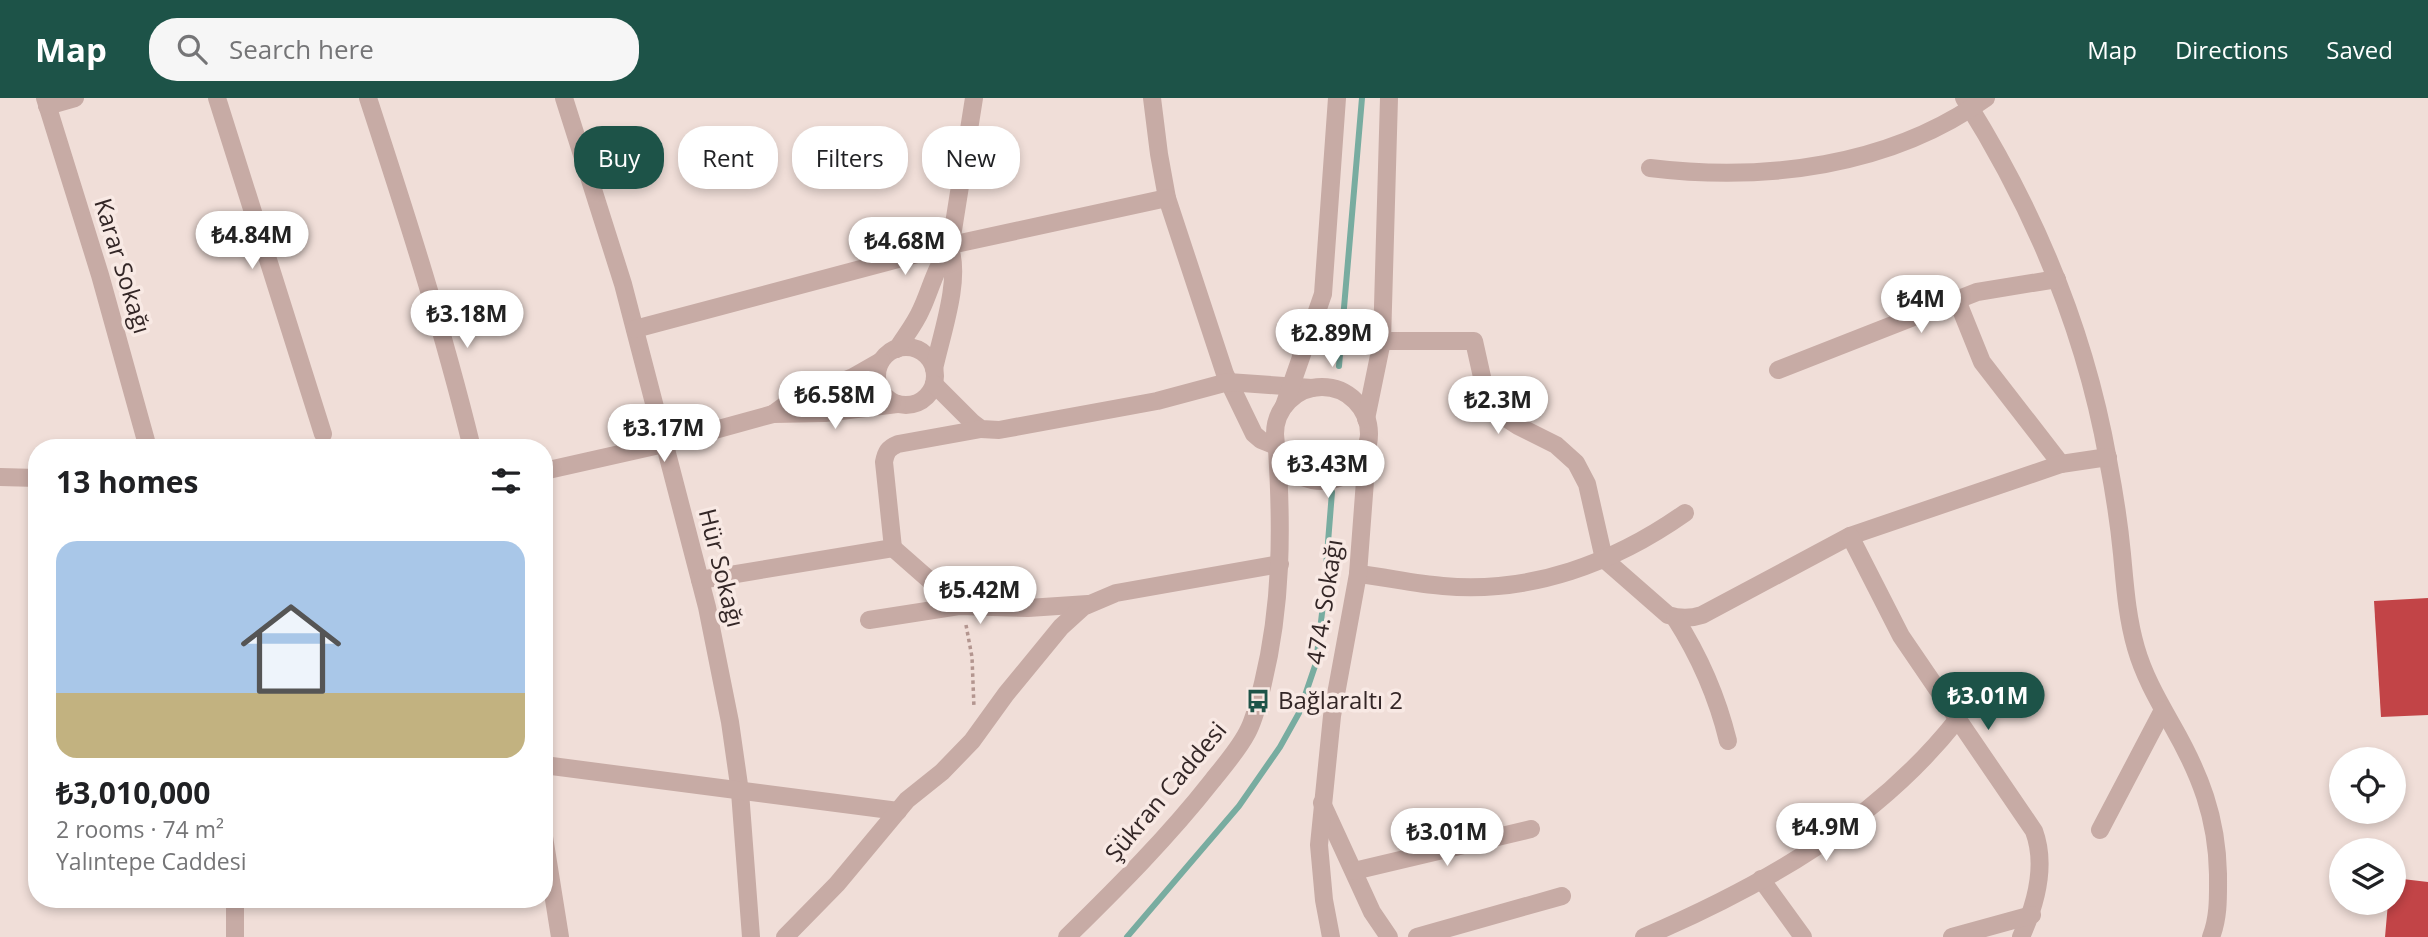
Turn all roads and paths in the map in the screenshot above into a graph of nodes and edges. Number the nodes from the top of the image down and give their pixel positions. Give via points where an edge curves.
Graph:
1 (75, 98) edge
2 (216, 98) edge
3 (368, 98) edge
4 (564, 98) edge
5 (974, 98) edge
6 (1152, 98) edge
7 (1337, 98) edge
8 (1986, 98) edge
9 (1393, 99) edge
10 (46, 102) edge
11 (1967, 103) edge
12 (1650, 168) dead end
13 (1167, 198) junction
14 (951, 247) junction
15 (2057, 279) junction
16 (1957, 300) junction
17 (635, 329) junction
18 (1382, 341) junction
19 (897, 349) junction
20 (881, 361) junction
21 (1778, 370) dead end
22 (934, 377) junction
23 (1228, 382) junction
24 (1291, 386) junction
25 (1312, 388) junction
26 (897, 404) junction
27 (1284, 406) junction
28 (773, 414) junction
29 (1366, 418) junction
30 (981, 429) junction
31 (323, 434) dead end
32 (146, 439) edge
33 (470, 439) edge
34 (1368, 441) junction
35 (664, 444) junction
36 (1277, 447) junction
37 (2108, 457) junction
38 (2061, 464) junction
39 (553, 469) edge
40 (0, 477) edge
41 (28, 478) edge
42 (1685, 513) dead end
43 (1850, 536) junction
44 (893, 548) junction
45 (1604, 559) junction
46 (1280, 564) junction
47 (1358, 574) junction
48 (700, 580) junction
49 (1088, 604) junction
50 (959, 606) junction
51 (1675, 618) junction
52 (869, 620) dead end
53 (2163, 710) junction
54 (974, 711) dead end
55 (1957, 720) junction
56 (1728, 741) dead end
57 (553, 766) edge
58 (740, 792) junction
59 (1322, 803) junction
60 (898, 811) junction
61 (1531, 829) dead end
62 (2100, 830) dead end
63 (1354, 871) junction
64 (1761, 879) junction
65 (553, 893) edge
66 (1562, 896) dead end
67 (235, 908) edge
68 (2032, 915) junction
69 (235, 937) edge
70 (560, 937) edge
71 (751, 937) edge
72 (785, 937) edge
73 (1067, 937) edge
74 (1331, 937) edge
75 (1390, 937) edge
76 (1417, 937) edge
77 (1644, 937) edge
78 (1803, 937) edge
79 (1952, 937) edge
80 (2021, 937) edge
81 (2211, 937) edge

1 - 10 street
2 - 31 street
3 - 33 street via 422,262
4 - 17 street, Hür Sokağı
5 - 14 street
6 - 13 street
7 - 24 street via 1323,294
8 - 11 street
9 - 18 street
10 - 32 street, Karar Sokağı
11 - 12 street via 1943,124 1884,148 1820,165 1752,174
11 - 15 street via 2020,194
13 - 14 street
13 - 23 street
14 - 17 street
14 - 19 street
14 - 22 street via 954,279
15 - 16 street via 1977,292
15 - 37 street via 2091,383
16 - 21 street
16 - 38 street via 1982,362
17 - 35 street, Hür Sokağı
18 - 29 street
18 - 45 street via 1474,341 1488,404 1556,445 1582,473
19 - 20 street
19 - 22 street via 922,352
20 - 26 street via 878,387
20 - 28 street
22 - 26 street via 929,394 917,403
22 - 30 street
23 - 24 street
23 - 30 street via 1157,401 999,430
23 - 36 street via 1254,434
24 - 25 street
24 - 27 street
25 - 27 street
25 - 29 street via 1345,393
26 - 28 street
27 - 36 street via 1275,427
28 - 35 street
29 - 34 street
30 - 44 street via 898,444 886,452
34 - 36 street via 1352,470 1320,481 1290,468
34 - 47 street, 474. Sokağı
35 - 39 street
35 - 48 street, Hür Sokağı
36 - 46 street, Şükran Caddesi
37 - 38 street
37 - 53 street via 2130,627 2145,675
38 - 43 street
40 - 41 street
42 - 45 street
43 - 51 street via 1702,615
43 - 55 street via 1901,636
44 - 48 street
44 - 50 street
45 - 47 street via 1538,580 1478,587
45 - 51 street
46 - 49 street via 1116,593
46 - 73 street, Şükran Caddesi via 1268,664 1247,733 1166,837
47 - 59 street, 474. Sokağı via 1332,716
48 - 58 street, Hür Sokağı
49 - 50 street
49 - 60 street via 1061,627 965,749
50 - 52 street
50 - 54 path via 971,645
51 - 56 street via 1710,681
53 - 62 street
53 - 81 street via 2212,815 2218,876
55 - 64 street via 1914,771 1863,815
55 - 68 street via 2034,831 2039,874
57 - 58 street
58 - 60 street
58 - 71 street, Hür Sokağı
59 - 63 street
59 - 74 street, 474. Sokağı via 1319,845
60 - 72 street
61 - 63 street
63 - 75 street via 1372,912
64 - 77 street
64 - 78 street
65 - 70 street
66 - 76 street
67 - 69 street
68 - 79 street
68 - 80 street

